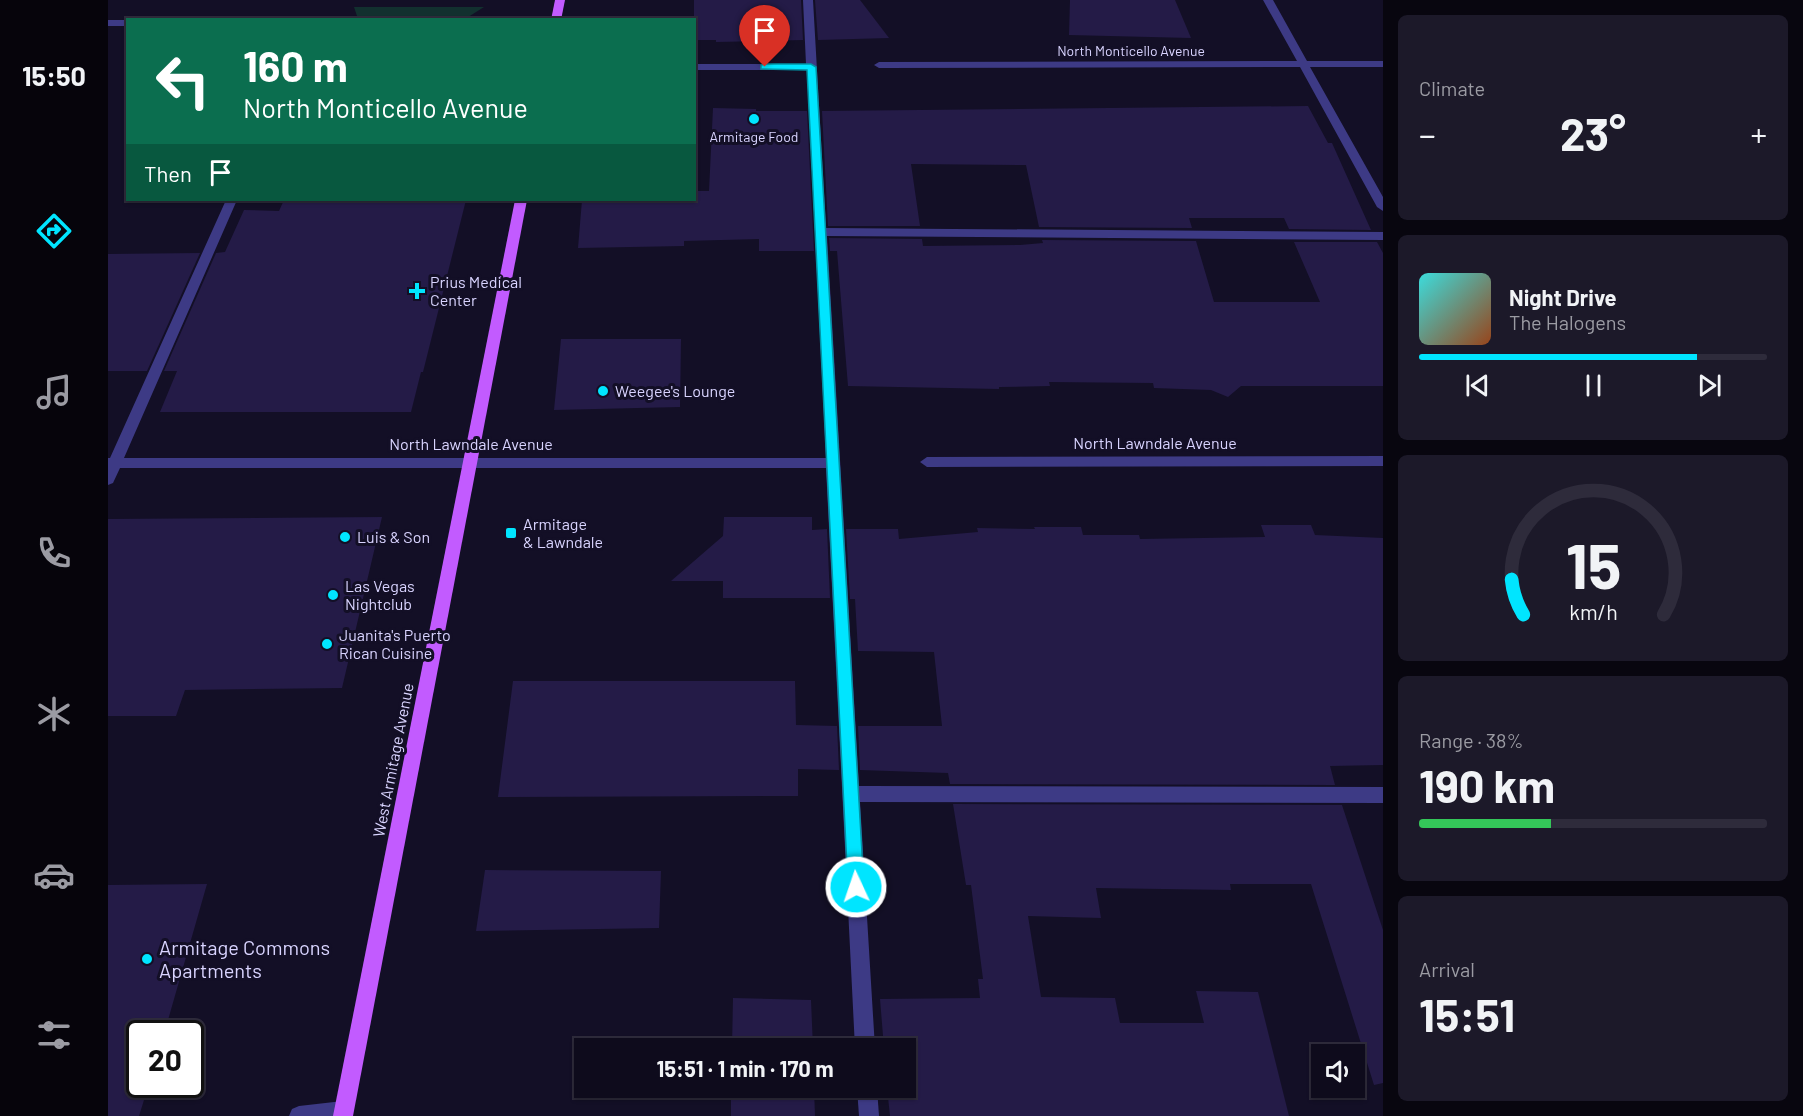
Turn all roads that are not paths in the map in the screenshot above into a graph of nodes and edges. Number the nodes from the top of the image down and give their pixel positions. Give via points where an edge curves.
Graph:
1 (560, 0) edge
2 (808, 0) edge
3 (1268, 0) edge
4 (556, 18) edge
5 (108, 23) edge
6 (126, 23) edge
7 (1304, 64) junction
8 (1383, 64) edge
9 (879, 65) dead end
10 (696, 67) edge
11 (811, 67) junction
12 (231, 201) edge
13 (521, 201) edge
14 (1383, 207) edge
15 (820, 232) junction
16 (1383, 236) edge
17 (1383, 461) edge
18 (470, 462) junction
19 (927, 462) dead end
20 (112, 463) edge
21 (833, 463) junction
22 (108, 479) edge
23 (851, 794) junction
24 (1383, 795) edge
25 (864, 1038) edge
26 (868, 1098) edge
27 (343, 1114) edge
28 (299, 1116) edge
29 (869, 1116) edge

1 - 4 main road
2 - 11 street
3 - 7 street
5 - 6 street
7 - 8 street, North Monticello Avenue
7 - 9 street, North Monticello Avenue
7 - 14 street
10 - 11 street
11 - 15 street
12 - 20 street
13 - 18 main road, West Armitage Avenue
15 - 16 street
15 - 21 street
17 - 19 street, North Lawndale Avenue
18 - 20 street, North Lawndale Avenue
18 - 21 street, North Lawndale Avenue
18 - 27 main road, West Armitage Avenue
20 - 22 street
21 - 23 street
23 - 24 street
23 - 25 street
26 - 29 street
27 - 28 street

